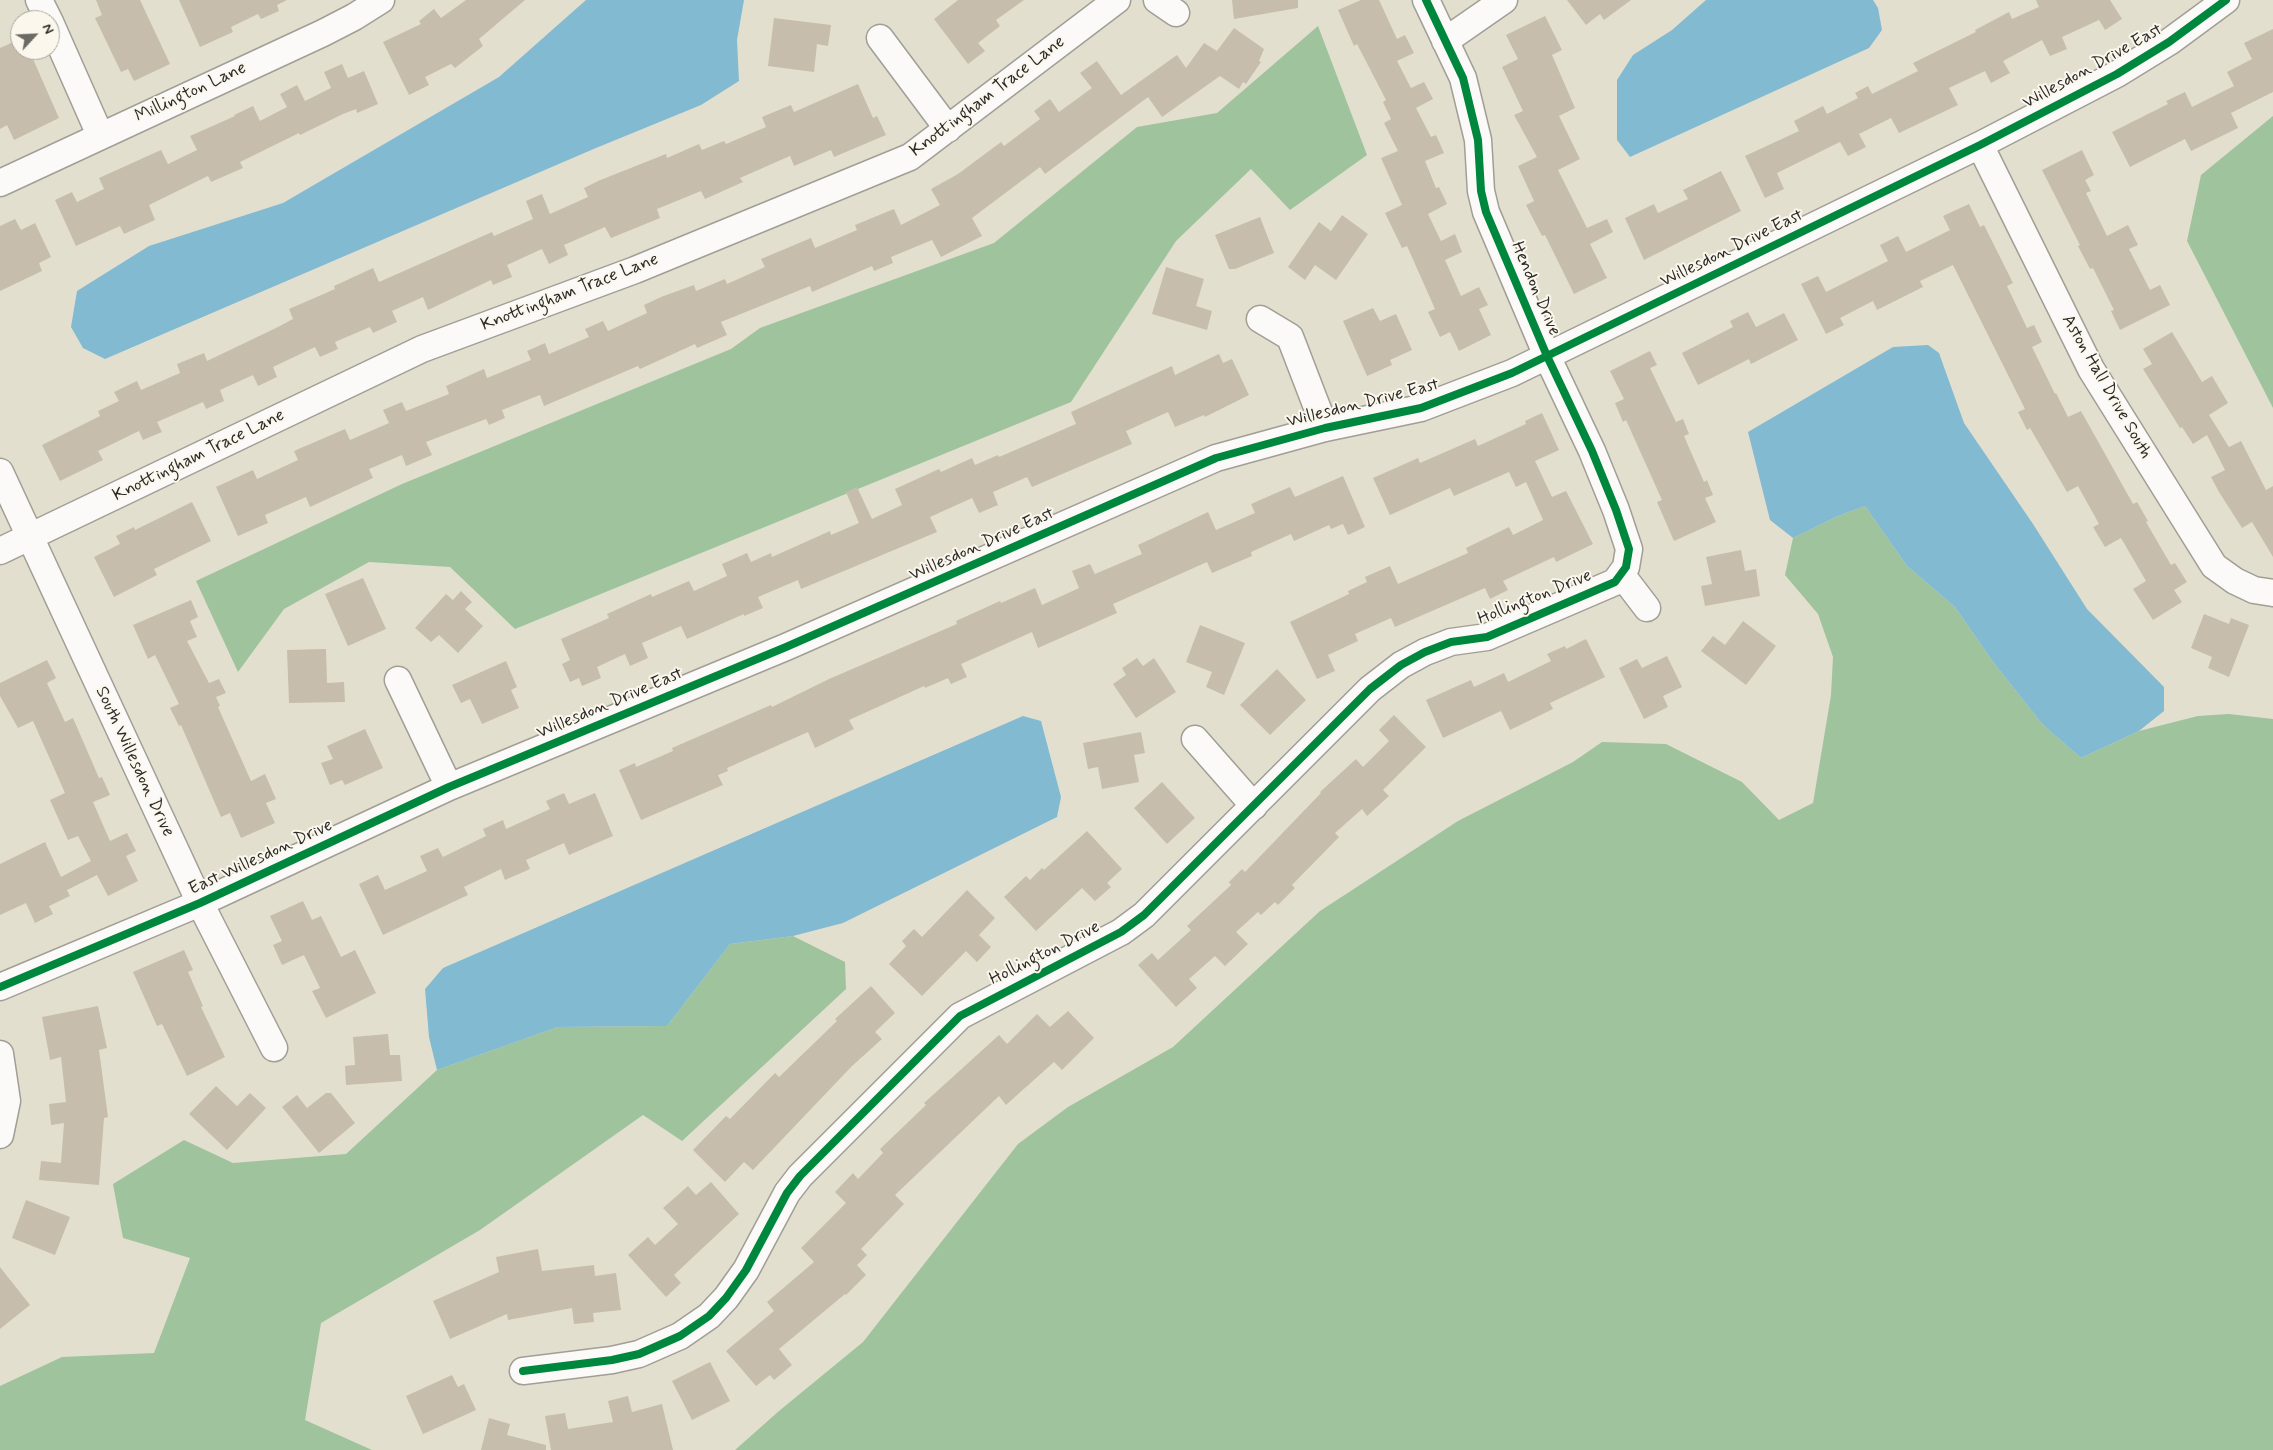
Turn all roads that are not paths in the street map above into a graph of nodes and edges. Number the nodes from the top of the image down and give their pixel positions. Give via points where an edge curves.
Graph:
1 (381, 0) edge
2 (1117, 0) edge
3 (1426, 0) edge
4 (1504, 0) edge
5 (2226, 0) edge
6 (880, 38) dead end
7 (1445, 41) junction
8 (60, 44) edge
9 (948, 129) junction
10 (100, 135) junction
11 (1980, 145) junction
12 (0, 183) edge
13 (1260, 319) dead end
14 (1547, 356) junction
15 (1325, 428) junction
16 (0, 472) edge
17 (29, 537) junction
18 (0, 551) edge
19 (1618, 578) junction
20 (2272, 593) edge
21 (1647, 608) dead end
22 (398, 680) dead end
23 (1195, 738) dead end
24 (533, 752) joint
25 (449, 787) junction
26 (1254, 806) junction
27 (200, 903) junction
28 (0, 987) edge
29 (274, 1048) dead end
30 (0, 1054) edge
31 (0, 1135) edge
32 (524, 1371) dead end

1 - 10 street, Millington Lane via 323,33
2 - 9 street, Knottingham Trace Lane
3 - 7 street, Hendon Drive
4 - 7 street
5 - 11 street, Willesdon Drive East via 2170,42 2117,74
6 - 9 street
7 - 14 street, Hendon Drive via 1463,78 1474,118 1486,212
8 - 10 street
9 - 17 street, Knottingham Trace Lane via 922,150 892,164 635,270 422,349
10 - 12 street, Millington Lane
11 - 14 street, Willesdon Drive East
11 - 20 street, Aston Hall Drive South via 2091,368 2182,518 2214,566 2254,590
13 - 15 street via 1290,337
14 - 15 street, Willesdon Drive East via 1421,408
14 - 19 street, Hendon Drive via 1616,510 1629,549 1626,567
15 - 24 street, Willesdon Drive East via 1216,458 786,647
16 - 17 street, South Willesdon Drive
17 - 18 street, Knottingham Trace Lane
17 - 27 street, South Willesdon Drive
19 - 21 street
19 - 26 street, Hollington Drive via 1487,636 1452,642 1401,665 1370,690
22 - 25 street
23 - 26 street
24 - 25 street, East Willesdon Drive
25 - 27 street, East Willesdon Drive
26 - 32 street, Hollington Drive via 1144,915 1121,932 960,1016 800,1176 746,1270 709,1316 680,1336 639,1354
27 - 28 street, East Willesdon Drive
27 - 29 street, South Willesdon Drive
30 - 31 street via 8,1101

